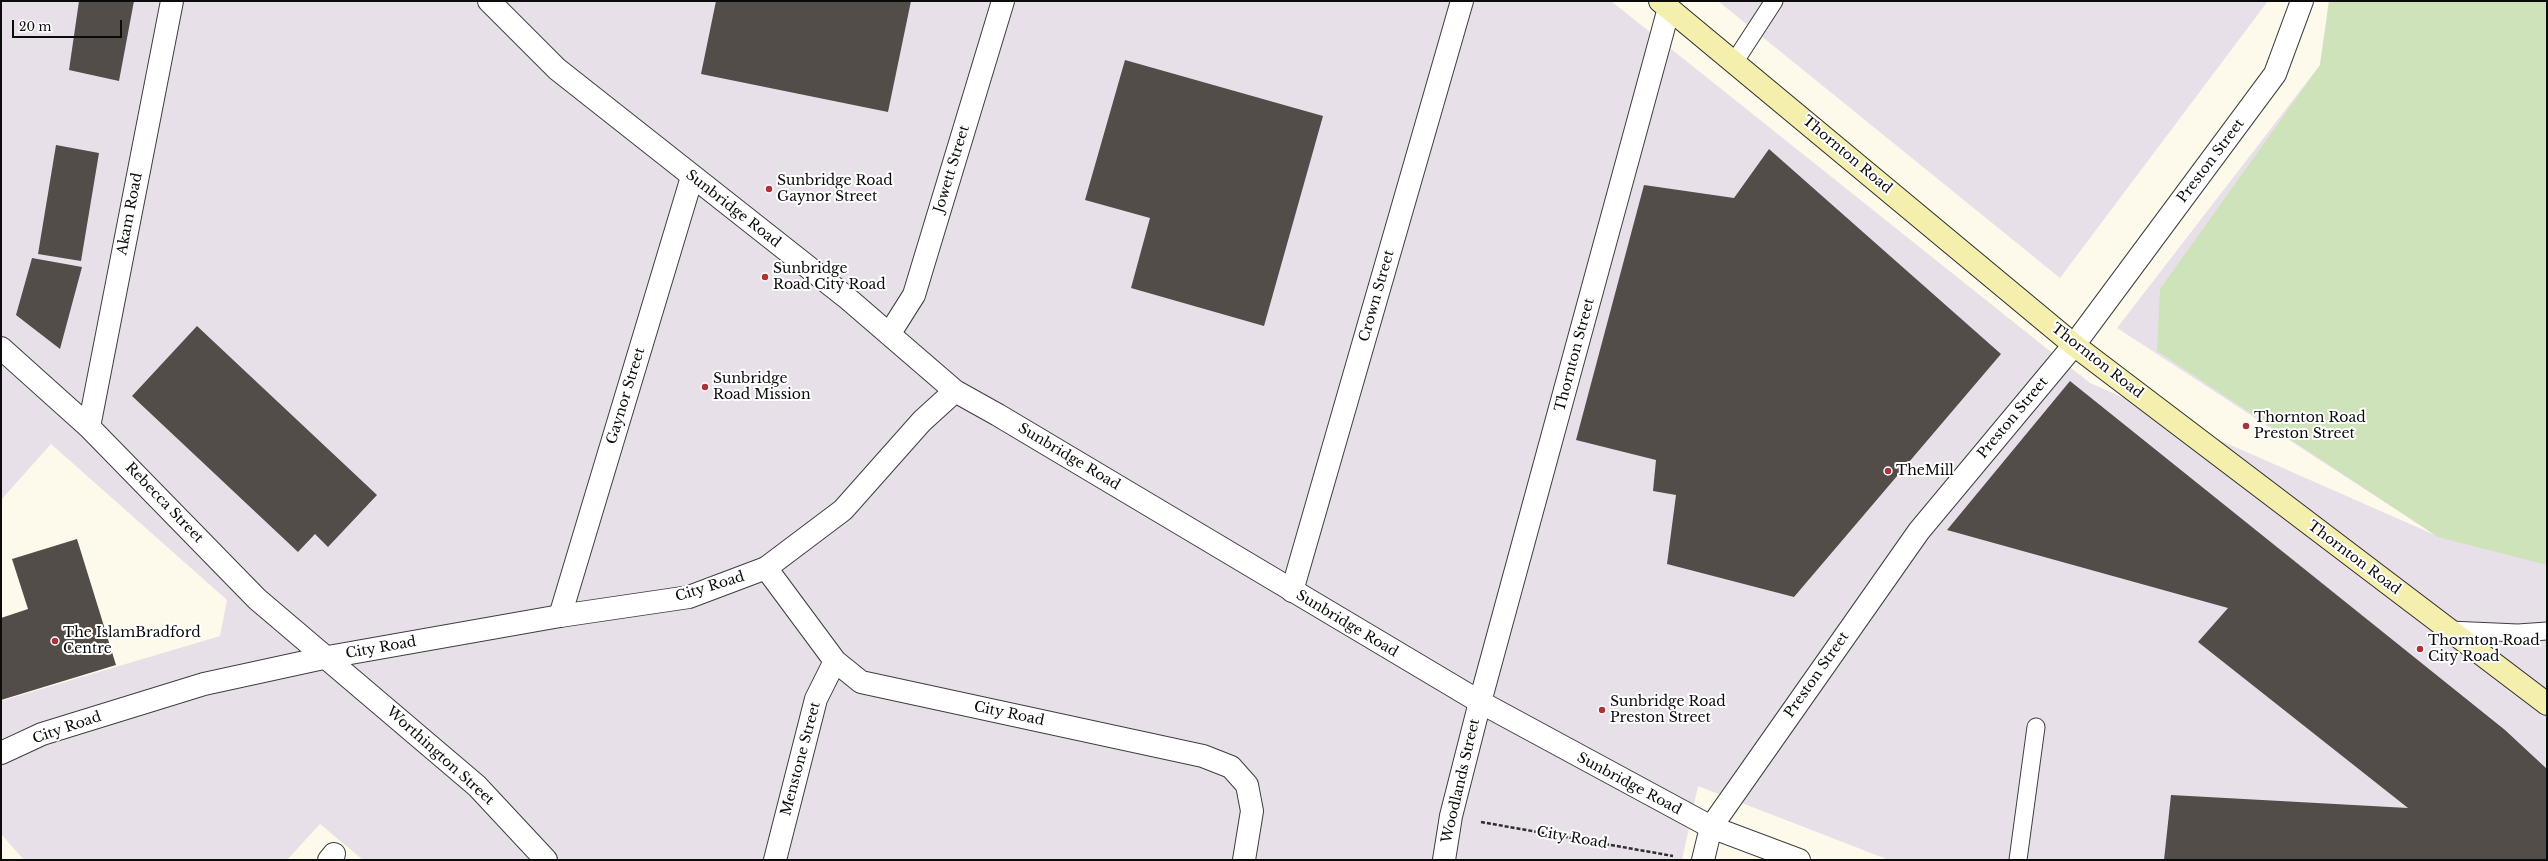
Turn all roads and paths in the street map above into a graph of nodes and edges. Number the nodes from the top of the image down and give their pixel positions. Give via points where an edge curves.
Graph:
1 (172, 1) edge
2 (489, 1) edge
3 (1003, 1) edge
4 (1462, 1) edge
5 (1774, 1) edge
6 (2302, 1) edge
7 (1665, 4) edge
8 (1735, 61) junction
9 (692, 177) junction
10 (890, 333) junction
11 (2074, 345) junction
12 (1, 348) edge
13 (955, 391) junction
14 (89, 427) junction
15 (766, 568) junction
16 (1292, 591) junction
17 (560, 616) junction
18 (2449, 630) junction
19 (2547, 631) edge
20 (328, 657) junction
21 (835, 661) junction
22 (1480, 702) junction
23 (2547, 704) edge
24 (2036, 726) dead end
25 (1, 753) edge
26 (1451, 816) junction
27 (1711, 828) junction
28 (1678, 857) dead end
29 (546, 860) edge
30 (775, 860) edge
31 (1244, 860) edge
32 (1444, 860) edge
33 (1703, 860) edge
34 (1799, 860) edge
35 (2018, 860) edge

1 - 14 street, Akam Road
2 - 9 street, Sunbridge Road via 557,69
3 - 10 street, Jowett Street via 914,295
4 - 16 street, Crown Street
5 - 8 lane
6 - 11 street, Preston Street via 2275,74
7 - 8 main road, Thornton Road
7 - 22 street, Thornton Street
8 - 11 main road, Thornton Road
9 - 10 street, Sunbridge Road
9 - 17 street, Gaynor Street
10 - 13 street, Sunbridge Road
11 - 18 main road, Thornton Road
11 - 27 street, Preston Street via 1919,530
12 - 14 street, Rebecca Street
13 - 15 street, City Road via 922,421 843,510
13 - 16 street, Sunbridge Road
14 - 20 street, Rebecca Street via 257,598
15 - 17 street, City Road via 689,597
15 - 21 street, City Road
16 - 22 street, Sunbridge Road
17 - 20 street, City Road
18 - 19 lane via 2518,634
18 - 23 main road, Thornton Road
20 - 25 street, City Road via 204,684 42,734
20 - 29 street, Worthington Street via 477,786
21 - 30 street, Menstone Street via 816,699
21 - 31 street, City Road via 861,682 1203,756 1231,767 1247,785 1252,810
22 - 26 street, Woodlands Street
22 - 27 street, Sunbridge Road
24 - 35 lane
26 - 28 path, City Road
26 - 32 street, Woodlands Street
27 - 33 street
27 - 34 street

